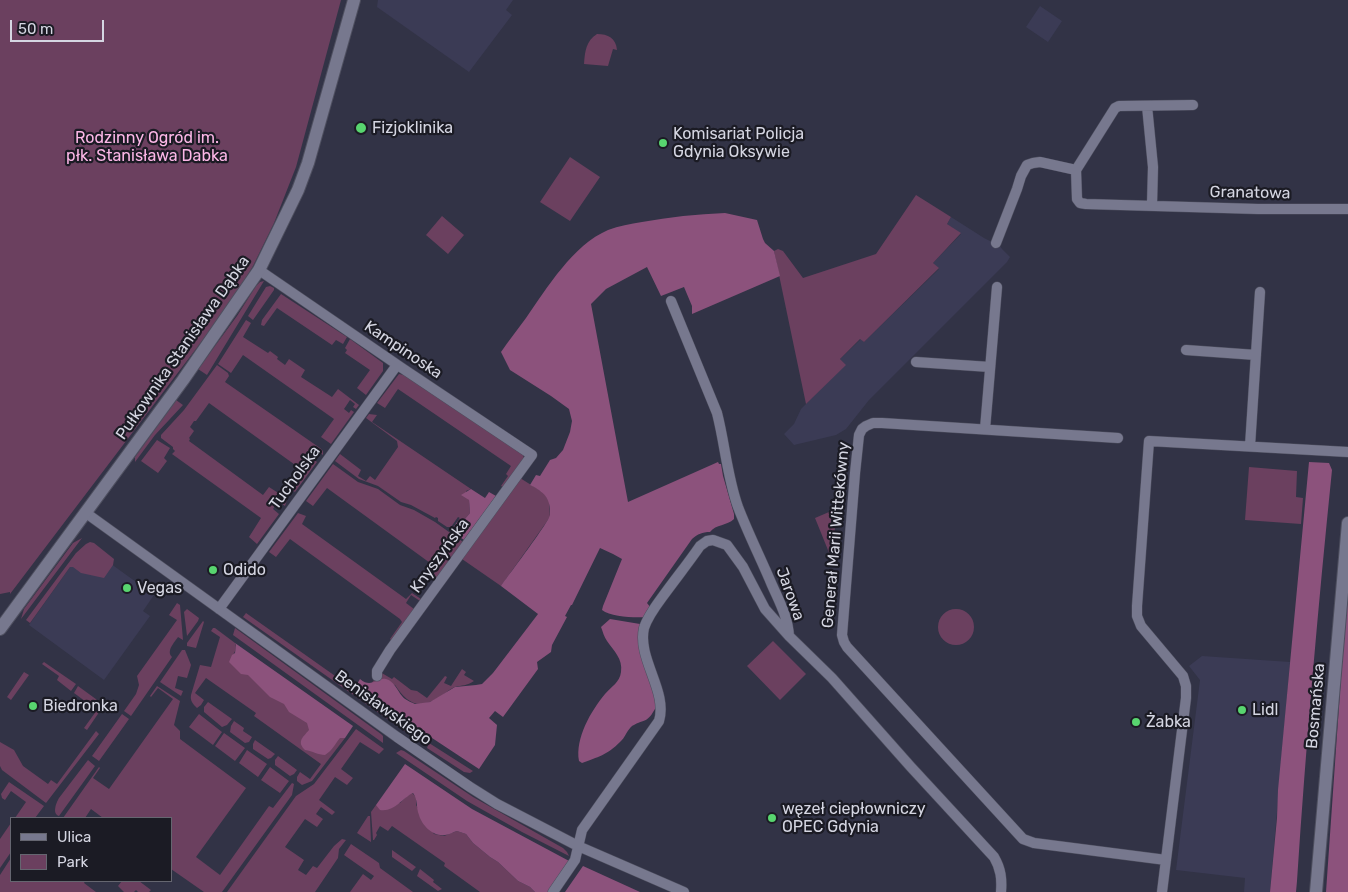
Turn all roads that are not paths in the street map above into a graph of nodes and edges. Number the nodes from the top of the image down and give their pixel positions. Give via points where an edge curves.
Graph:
1 (354, 0) edge
2 (1193, 105) dead end
3 (1147, 106) junction
4 (1076, 170) junction
5 (1152, 206) junction
6 (1348, 209) edge
7 (996, 243) dead end
8 (259, 270) junction
9 (997, 287) dead end
10 (1260, 292) dead end
11 (671, 301) dead end
12 (1186, 350) dead end
13 (1256, 355) junction
14 (916, 362) dead end
15 (397, 364) junction
16 (990, 367) junction
17 (985, 429) junction
18 (1118, 438) dead end
19 (1250, 446) junction
20 (1348, 452) edge
21 (532, 454) joint
22 (86, 513) junction
23 (1348, 523) edge
24 (220, 609) junction
25 (0, 629) edge
26 (789, 636) junction
27 (377, 676) dead end
28 (578, 846) junction
29 (1166, 860) junction
30 (553, 892) edge
31 (684, 892) edge
32 (1001, 892) edge
33 (1162, 892) edge
34 (1316, 892) edge

1 - 8 street, Pułkownika Stanisława Dąbka via 308,163
2 - 3 street
3 - 4 street via 1115,108
3 - 5 street via 1153,167
4 - 5 street, Granatowa via 1077,199 1080,202
4 - 7 street via 1040,162 1027,165
5 - 6 street, Granatowa
8 - 15 street, Kampinoska
8 - 22 street, Pułkownika Stanisława Dąbka
9 - 16 street
10 - 13 street
11 - 26 street, Jarowa via 717,412 733,491 782,607
12 - 13 street
13 - 19 street
14 - 16 street
15 - 21 street, Kampinoska
15 - 24 street, Tucholska
16 - 17 street
17 - 18 street, Generał Marii Wittekówny
17 - 29 street, Generał Marii Wittekówny via 882,422 862,429 855,472 843,617 844,642 1023,839
19 - 20 street
19 - 29 street via 1149,440 1137,616 1141,626 1183,676 1186,686
21 - 27 street, Knyszyńska via 390,650
22 - 24 street, Benisławskiego
22 - 25 street, Pułkownika Stanisława Dąbka
23 - 34 street, Bosmańska
24 - 28 street, Benisławskiego via 470,787
26 - 28 street via 761,604 743,566 727,545 713,540 700,546 657,605 644,629 644,648 661,708 659,721 582,830
26 - 32 street, Jarowa via 832,678 994,857 1002,880
28 - 30 street via 576,860
28 - 31 street, Benisławskiego
29 - 33 street

